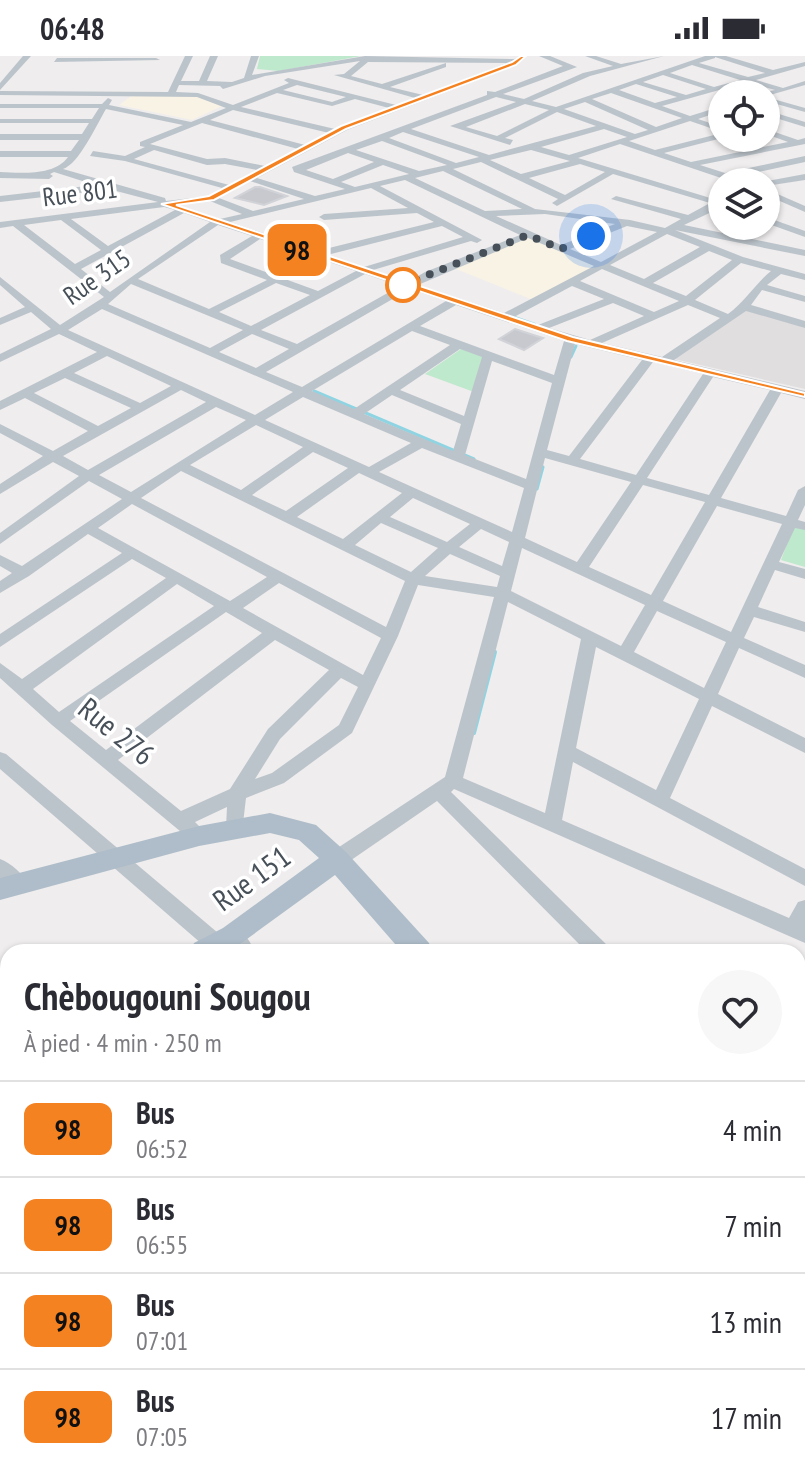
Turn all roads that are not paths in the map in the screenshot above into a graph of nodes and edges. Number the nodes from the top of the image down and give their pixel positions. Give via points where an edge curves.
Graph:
1 (27, 56) edge
2 (189, 56) edge
3 (214, 56) edge
4 (255, 56) edge
5 (543, 56) edge
6 (589, 56) edge
7 (634, 56) edge
8 (660, 56) edge
9 (710, 56) edge
10 (796, 56) edge
11 (111, 58) edge
12 (158, 58) edge
13 (366, 58) edge
14 (479, 58) edge
15 (457, 60) junction
16 (518, 60) edge
17 (646, 60) junction
18 (57, 63) edge
19 (692, 63) junction
20 (805, 64) edge
21 (569, 66) junction
22 (620, 66) junction
23 (752, 66) junction
24 (306, 67) junction
25 (103, 70) junction
26 (661, 72) junction
27 (727, 73) junction
28 (774, 73) junction
29 (264, 74) junction
30 (248, 75) junction
31 (586, 76) junction
32 (345, 77) junction
33 (749, 80) joint
34 (3, 81) edge
35 (22, 81) dead end
36 (632, 81) junction
37 (95, 82) dead end
38 (297, 82) junction
39 (165, 83) dead end
40 (176, 83) junction
41 (805, 83) edge
42 (202, 84) junction
43 (232, 84) junction
44 (457, 85) junction
45 (382, 87) junction
46 (708, 87) edge
47 (780, 87) edge
48 (787, 89) junction
49 (0, 90) edge
50 (605, 90) junction
51 (708, 90) edge
52 (277, 91) junction
53 (88, 92) junction
54 (113, 92) junction
55 (780, 92) edge
56 (805, 92) edge
57 (172, 93) junction
58 (491, 93) junction
59 (198, 95) junction
60 (354, 97) junction
61 (685, 97) junction
62 (424, 98) junction
63 (585, 99) junction
64 (520, 100) junction
65 (780, 102) edge
66 (332, 104) junction
67 (657, 105) junction
68 (0, 106) edge
69 (105, 106) junction
70 (233, 108) junction
71 (398, 108) junction
72 (556, 109) junction
73 (805, 110) edge
74 (708, 113) edge
75 (780, 117) edge
76 (689, 118) junction
77 (369, 119) junction
78 (427, 119) junction
79 (200, 120) junction
80 (286, 120) junction
81 (0, 121) edge
82 (96, 121) junction
83 (190, 124) junction
84 (805, 125) edge
85 (604, 126) junction
86 (458, 127) junction
87 (708, 127) edge
88 (402, 129) junction
89 (654, 129) junction
90 (336, 132) junction
91 (780, 135) edge
92 (633, 136) junction
93 (0, 137) edge
94 (87, 137) junction
95 (380, 137) junction
96 (708, 137) edge
97 (499, 138) junction
98 (319, 141) junction
99 (619, 141) junction
100 (802, 142) edge
101 (153, 147) junction
102 (530, 147) junction
103 (637, 147) junction
104 (780, 147) edge
105 (305, 148) junction
106 (347, 150) junction
107 (623, 152) dead end
108 (754, 152) edge
109 (655, 153) junction
110 (0, 154) edge
111 (76, 154) junction
112 (93, 154) dead end
113 (485, 158) junction
114 (126, 159) junction
115 (675, 159) junction
116 (805, 159) edge
117 (576, 160) junction
118 (382, 162) junction
119 (276, 164) junction
120 (455, 165) junction
121 (690, 165) junction
122 (444, 168) junction
123 (762, 168) edge
124 (265, 169) junction
125 (57, 170) junction
126 (297, 170) junction
127 (612, 171) junction
128 (708, 171) edge
129 (418, 174) junction
130 (0, 175) edge
131 (37, 175) junction
132 (406, 177) junction
133 (522, 177) junction
134 (629, 177) junction
135 (805, 177) edge
136 (77, 178) junction
137 (249, 178) junction
138 (780, 181) edge
139 (333, 182) junction
140 (371, 185) junction
141 (109, 186) junction
142 (231, 188) junction
143 (353, 189) junction
144 (629, 190) junction
145 (211, 198) junction
146 (564, 198) junction
147 (780, 198) edge
148 (0, 199) edge
149 (313, 199) junction
150 (708, 201) edge
151 (300, 202) junction
152 (174, 206) junction
153 (804, 208) edge
154 (418, 210) junction
155 (708, 210) edge
156 (539, 211) junction
157 (252, 214) junction
158 (484, 214) junction
159 (63, 217) junction
160 (324, 217) junction
161 (591, 217) junction
162 (692, 219) junction
163 (444, 222) junction
164 (626, 222) junction
165 (15, 223) junction
166 (215, 223) junction
167 (0, 225) edge
168 (780, 225) edge
169 (345, 229) dead end
170 (673, 229) junction
171 (805, 234) edge
172 (356, 235) dead end
173 (528, 235) junction
174 (257, 237) junction
175 (472, 237) junction
176 (366, 242) junction
177 (708, 247) junction
178 (494, 248) junction
179 (561, 249) junction
180 (108, 251) junction
181 (805, 253) edge
182 (313, 255) junction
183 (739, 259) junction
184 (602, 267) junction
185 (72, 270) junction
186 (779, 270) junction
187 (362, 272) junction
188 (805, 277) edge
189 (276, 279) junction
190 (130, 280) junction
191 (573, 282) junction
192 (643, 284) junction
193 (2, 286) edge
194 (407, 286) junction
195 (759, 286) junction
196 (319, 295) junction
197 (613, 299) junction
198 (805, 299) edge
199 (105, 301) junction
200 (454, 301) junction
201 (686, 302) junction
202 (34, 307) junction
203 (745, 307) junction
204 (211, 312) junction
205 (653, 316) junction
206 (504, 318) junction
207 (729, 318) junction
208 (0, 322) edge
209 (805, 325) edge
210 (411, 327) junction
211 (537, 329) junction
212 (59, 330) junction
213 (252, 330) junction
214 (570, 339) junction
215 (460, 344) junction
216 (589, 345) junction
217 (298, 349) junction
218 (212, 351) junction
219 (106, 352) junction
220 (488, 355) junction
221 (0, 358) edge
222 (649, 359) junction
223 (663, 362) junction
224 (257, 372) junction
225 (64, 373) junction
226 (710, 373) junction
227 (559, 381) junction
228 (180, 386) junction
229 (302, 389) junction
230 (777, 389) junction
231 (392, 391) junction
232 (24, 393) junction
233 (805, 395) edge
234 (216, 402) junction
235 (0, 406) edge
236 (141, 408) junction
237 (357, 413) junction
238 (253, 419) junction
239 (466, 421) junction
240 (0, 428) edge
241 (98, 431) junction
242 (421, 443) junction
243 (312, 446) junction
244 (540, 452) junction
245 (458, 456) junction
246 (51, 457) junction
247 (573, 460) junction
248 (180, 465) junction
249 (363, 470) junction
250 (89, 475) junction
251 (640, 479) junction
252 (531, 486) junction
253 (0, 490) edge
254 (805, 490) edge
255 (412, 492) junction
256 (242, 495) junction
257 (129, 499) junction
258 (714, 500) junction
259 (287, 517) junction
260 (379, 517) junction
261 (481, 522) junction
262 (798, 524) edge
263 (88, 528) junction
264 (0, 540) edge
265 (517, 540) junction
266 (345, 545) junction
267 (449, 549) junction
268 (133, 552) junction
269 (0, 560) edge
270 (770, 564) junction
271 (580, 569) junction
272 (24, 573) junction
273 (508, 574) junction
274 (805, 574) edge
275 (279, 576) junction
276 (177, 577) junction
277 (413, 579) junction
278 (0, 588) edge
279 (503, 593) junction
280 (655, 603) junction
281 (229, 606) junction
282 (749, 610) junction
283 (805, 627) edge
284 (274, 632) junction
285 (390, 636) junction
286 (590, 636) junction
287 (734, 639) junction
288 (0, 642) edge
289 (625, 653) junction
290 (0, 669) edge
291 (340, 669) junction
292 (805, 672) edge
293 (366, 684) junction
294 (22, 688) junction
295 (708, 697) junction
296 (58, 721) junction
297 (805, 746) edge
298 (567, 751) junction
299 (0, 759) edge
300 (105, 760) junction
301 (446, 786) junction
302 (237, 794) junction
303 (659, 802) junction
304 (552, 824) junction
305 (235, 827) junction
306 (189, 828) junction
307 (118, 858) junction
308 (337, 859) junction
309 (805, 878) edge
310 (6, 880) edge
311 (805, 908) edge
312 (799, 932) edge
313 (223, 944) edge
314 (228, 944) edge
315 (412, 944) edge
316 (594, 944) edge

1 - 34 street
2 - 40 street
3 - 42 street
4 - 30 street
5 - 21 street
6 - 22 street
7 - 17 street
8 - 17 street
9 - 19 street
9 - 23 street
10 - 20 street via 788,59
11 - 12 street
11 - 18 street
11 - 25 street
12 - 25 street via 150,70
13 - 15 street
13 - 24 street
13 - 32 street
14 - 15 street
14 - 16 street
15 - 45 street
16 - 44 street
17 - 22 street
18 - 25 street
19 - 26 street
19 - 27 street
20 - 28 street
21 - 31 street
21 - 58 street
22 - 31 street
23 - 27 street
23 - 28 street
24 - 29 street
24 - 32 street
26 - 36 street
26 - 46 street
27 - 33 street
28 - 33 street
29 - 30 street
29 - 38 street
30 - 43 street
31 - 50 street
31 - 64 street
32 - 45 street
34 - 35 street
34 - 49 street
36 - 50 street
36 - 61 street
37 - 53 street
38 - 52 street
38 - 60 street
39 - 40 street
40 - 42 street
40 - 57 street
41 - 48 street
42 - 43 street
43 - 59 street
44 - 58 street
44 - 62 street
45 - 62 street
47 - 48 street
48 - 55 street
48 - 56 street
49 - 53 street
50 - 63 street
50 - 67 street
51 - 61 street
52 - 66 street
52 - 70 street
53 - 54 street
54 - 57 street
54 - 69 street
57 - 59 street
58 - 64 street
58 - 78 street
59 - 70 street
60 - 66 street
60 - 71 street
61 - 67 street
62 - 71 street
63 - 72 street
63 - 89 street
64 - 72 street
64 - 86 street
65 - 73 street
66 - 80 street
67 - 76 street
68 - 69 street
69 - 82 street
69 - 83 street
70 - 79 street
70 - 80 street
71 - 77 street
72 - 85 street
72 - 97 street
74 - 76 street
75 - 84 street
76 - 87 street
76 - 89 street
77 - 88 street
77 - 90 street
78 - 86 street
78 - 88 street
79 - 83 street
79 - 105 street
80 - 90 street
81 - 82 street
82 - 94 street
83 - 101 street via 143,144
85 - 92 street
85 - 102 street
86 - 97 street
88 - 95 street
88 - 113 street
89 - 92 street
90 - 98 street
91 - 100 street
92 - 99 street
93 - 94 street
94 - 111 street
95 - 106 street
95 - 120 street
96 - 109 street
97 - 102 street
98 - 105 street
98 - 106 street
99 - 103 street
99 - 117 street
100 - 104 street
101 - 114 street
101 - 124 street via 207,162
102 - 113 street
102 - 117 street
103 - 107 street
103 - 109 street
105 - 119 street
106 - 118 street
106 - 126 street
108 - 121 street
109 - 115 street
110 - 111 street
111 - 125 street
112 - 114 street
113 - 120 street
113 - 133 street
114 - 142 street
115 - 121 street
115 - 134 street
116 - 123 street
117 - 127 street
117 - 133 street
118 - 129 street
118 - 139 street
119 - 124 street
119 - 126 street
120 - 122 street
121 - 128 street
122 - 129 street
122 - 156 street
124 - 137 street
125 - 131 street
125 - 136 street
126 - 139 street
127 - 134 street
127 - 146 street
129 - 132 street
130 - 131 street
131 - 136 street
132 - 140 street
132 - 158 street
133 - 146 street
134 - 144 street
135 - 138 street
136 - 141 street
137 - 142 street
137 - 149 street
139 - 143 street
140 - 143 street
140 - 154 street
141 - 148 street
141 - 152 street
142 - 145 street
143 - 149 street
144 - 150 street
144 - 161 street
144 - 162 street
145 - 152 street, Rue 801
145 - 157 street
146 - 156 street
147 - 153 street
149 - 151 street
151 - 157 street
151 - 160 street
152 - 159 street, Rue 801
152 - 166 street
152 - 180 street
154 - 160 street
154 - 163 street
155 - 162 street
156 - 158 street
156 - 161 street
157 - 166 street
158 - 173 street
159 - 165 street, Rue 801
159 - 180 street
160 - 169 street
161 - 164 street
162 - 170 street
163 - 175 street
163 - 176 street
164 - 170 street
164 - 179 street
165 - 167 street, Rue 801
165 - 185 street
166 - 174 street
166 - 190 street, Rue 315
168 - 171 street
170 - 177 street
170 - 181 street
170 - 184 street
172 - 176 street
173 - 178 street
173 - 179 street
174 - 182 street
174 - 189 street via 224,259
175 - 178 street
175 - 187 street
176 - 182 street
177 - 183 street
177 - 192 street
178 - 194 street
179 - 184 street
180 - 185 street
182 - 187 street
183 - 186 street
183 - 201 street
184 - 191 street
184 - 192 street
185 - 199 street
186 - 188 street
186 - 195 street
187 - 194 street
187 - 196 street
189 - 196 street
189 - 204 street
190 - 199 street, Rue 315
190 - 204 street
191 - 197 street
191 - 206 street
192 - 201 street
193 - 202 street
194 - 200 street
194 - 217 street
195 - 198 street
195 - 203 street
196 - 213 street
197 - 205 street
197 - 211 street
199 - 212 street, Rue 315
199 - 218 street
200 - 206 street
200 - 210 street
201 - 205 street
201 - 207 street
202 - 208 street
202 - 212 street
203 - 207 street
203 - 209 street
204 - 213 street
205 - 216 street
206 - 211 street
207 - 223 street
210 - 215 street
210 - 229 street
211 - 214 street
212 - 219 street
212 - 221 street, Rue 315
213 - 217 street
213 - 218 street
214 - 216 street
214 - 227 street
215 - 220 street
215 - 231 street
216 - 222 street
217 - 224 street
218 - 224 street
219 - 225 street
219 - 228 street
220 - 227 street
220 - 239 street
222 - 223 street
222 - 247 street
223 - 226 street
224 - 229 street
225 - 232 street
225 - 236 street
226 - 230 street
226 - 251 street
227 - 244 street
228 - 234 street
228 - 236 street
229 - 237 street
229 - 238 street
230 - 233 street
230 - 258 street
231 - 237 street
231 - 239 street
232 - 235 street
232 - 241 street
234 - 238 street
234 - 250 street
236 - 241 street
237 - 242 street
238 - 243 street
238 - 248 street
239 - 245 street
240 - 246 street
241 - 246 street
242 - 245 street
242 - 249 street
243 - 249 street
243 - 256 street
244 - 247 street
244 - 252 street
245 - 252 street
246 - 250 street
246 - 253 street
247 - 251 street
248 - 256 street
248 - 257 street
249 - 255 street
249 - 259 street
250 - 257 street
250 - 264 street
251 - 258 street
251 - 271 street
252 - 265 street
254 - 262 street
255 - 260 street
255 - 261 street
256 - 259 street
257 - 263 street
257 - 275 street
258 - 262 street
258 - 280 street
259 - 266 street
260 - 266 street
260 - 267 street
261 - 265 street
261 - 267 street
262 - 270 street
263 - 268 street
263 - 272 street
265 - 271 street
265 - 273 street
266 - 277 street
267 - 273 street
267 - 277 street
268 - 276 street
268 - 288 street
269 - 272 street
270 - 274 street
270 - 282 street
271 - 280 street
272 - 278 street
273 - 279 street
275 - 281 street
275 - 285 street
276 - 281 street
276 - 294 street
277 - 279 street
277 - 285 street
279 - 286 street
279 - 301 street
280 - 287 street
280 - 289 street
281 - 284 street
281 - 296 street
282 - 283 street
282 - 287 street
284 - 291 street
284 - 300 street
285 - 293 street
286 - 289 street
286 - 298 street
287 - 292 street
287 - 295 street
289 - 295 street
290 - 294 street, Rue 276
291 - 293 street
291 - 302 street via 274,734
293 - 302 street via 346,729 278,778
294 - 296 street, Rue 276
295 - 297 street
295 - 303 street
296 - 300 street, Rue 276
298 - 303 street
298 - 304 street
299 - 307 street
300 - 306 street, Rue 276
301 - 304 street
301 - 308 street
301 - 316 street
302 - 305 street
302 - 306 street
303 - 309 street
304 - 312 street
305 - 306 main road
305 - 308 main road via 270,823 307,832
306 - 307 main road
307 - 310 main road
307 - 313 street
308 - 314 main road, Rue 151
308 - 315 main road
311 - 312 street

